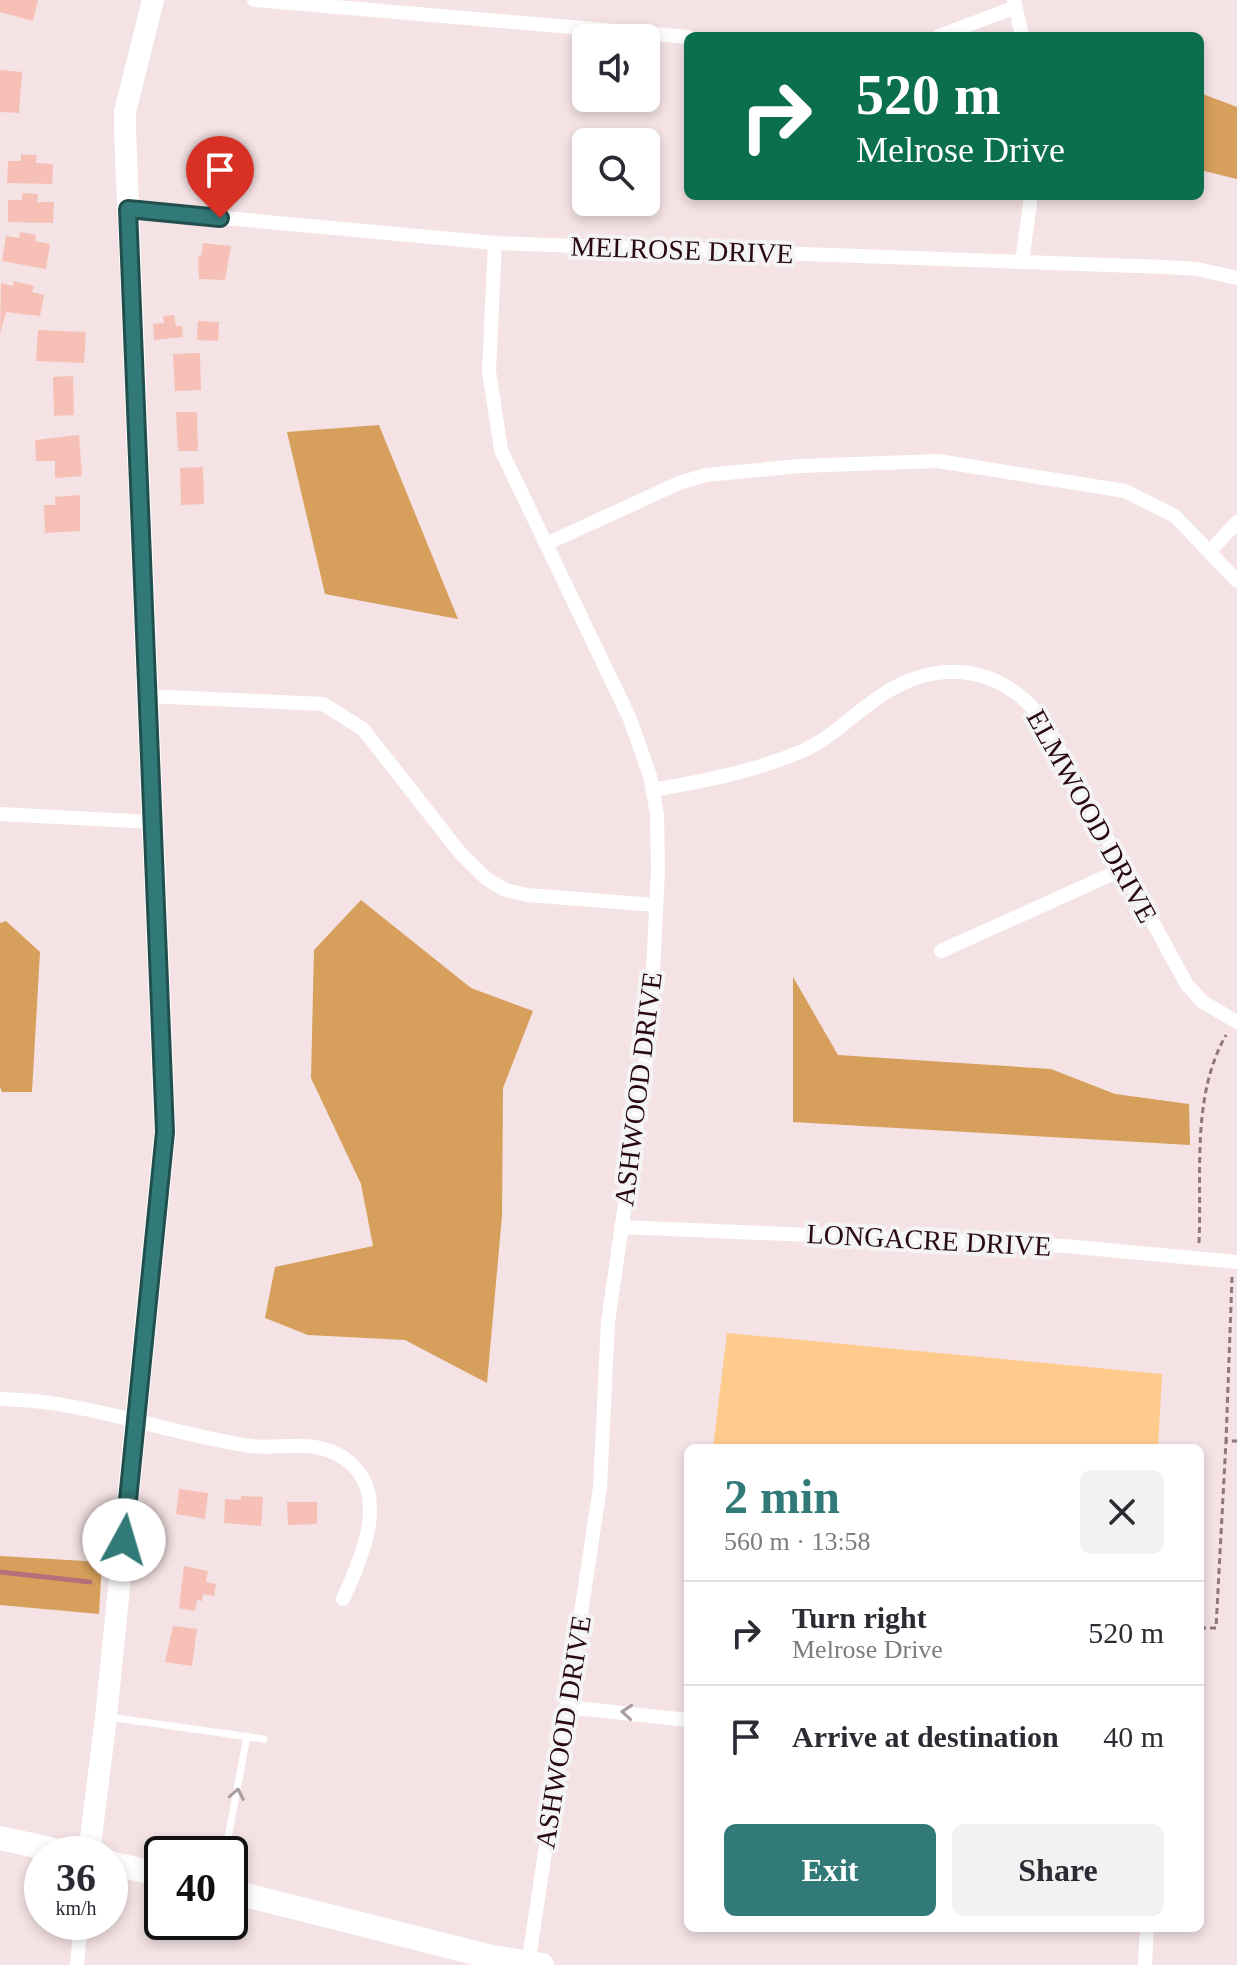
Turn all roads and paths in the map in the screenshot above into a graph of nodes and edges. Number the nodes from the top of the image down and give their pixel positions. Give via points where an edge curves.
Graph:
1 (153, 0) edge
2 (254, 0) edge
3 (1015, 4) edge
4 (948, 32) edge
5 (1021, 32) edge
6 (684, 37) edge
7 (1030, 200) edge
8 (128, 209) junction
9 (495, 243) junction
10 (1022, 262) junction
11 (1237, 278) edge
12 (1237, 522) edge
13 (546, 544) junction
14 (1211, 550) junction
15 (1237, 581) edge
16 (147, 696) junction
17 (653, 790) junction
18 (0, 814) edge
19 (152, 822) junction
20 (1123, 869) junction
21 (656, 905) junction
22 (941, 951) dead end
23 (1235, 1022) edge
24 (621, 1227) junction
25 (1199, 1258) junction
26 (1235, 1262) edge
27 (0, 1399) edge
28 (136, 1423) junction
29 (1226, 1441) junction
30 (1237, 1441) edge
31 (343, 1599) dead end
32 (1204, 1628) edge
33 (566, 1707) junction
34 (106, 1717) junction
35 (684, 1720) edge
36 (247, 1736) junction
37 (264, 1739) dead end
38 (91, 1836) edge
39 (228, 1836) edge
40 (0, 1838) edge
41 (24, 1843) edge
42 (248, 1896) edge
43 (1147, 1932) edge
44 (79, 1940) edge
45 (533, 1964) edge
46 (77, 1965) edge
47 (1145, 1965) edge

1 - 8 street via 125,112
2 - 6 street
3 - 4 street
3 - 5 street
7 - 10 street
8 - 9 street, MELROSE DRIVE
8 - 16 street
9 - 10 street, MELROSE DRIVE
9 - 13 street, ASHWOOD DRIVE via 489,371 494,418 501,450
10 - 11 street, MELROSE DRIVE via 1197,269
12 - 14 street
13 - 14 street via 706,475 938,461 1125,491 1175,516
13 - 17 street, ASHWOOD DRIVE via 630,719
14 - 15 street
16 - 19 street
16 - 21 street via 323,704 363,729 461,854 496,885 527,895
17 - 20 street, ELMWOOD DRIVE via 764,766 826,738 905,682 934,672 969,673 997,680 1023,695 1041,717
17 - 21 street, ASHWOOD DRIVE
18 - 19 street
19 - 28 street via 165,1132
20 - 22 street
20 - 23 street, ELMWOOD DRIVE via 1187,985
21 - 24 street, ASHWOOD DRIVE via 650,1030
23 - 25 path via 1212,1061 1204,1091
24 - 25 street, LONGACRE DRIVE via 1065,1246
24 - 33 street, ASHWOOD DRIVE via 608,1322 600,1487
25 - 26 street, LONGACRE DRIVE
26 - 29 path
27 - 28 street via 73,1406
28 - 31 street via 253,1446 312,1446 348,1460 363,1477 370,1501 359,1565
28 - 34 street
29 - 30 path
29 - 32 path via 1216,1628
35 -> 33 street
33 - 45 street, ASHWOOD DRIVE
34 - 36 lane
34 - 38 street
36 - 37 lane
39 -> 36 lane
40 - 41 main road
42 - 45 main road
43 - 47 street
44 - 46 street

